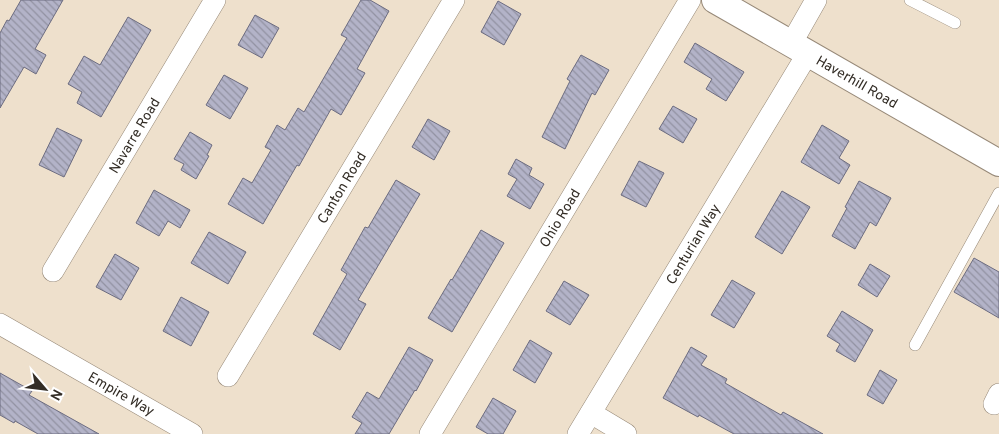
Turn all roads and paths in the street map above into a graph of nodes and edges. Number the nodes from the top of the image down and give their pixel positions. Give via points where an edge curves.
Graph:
1 (215, 0) edge
2 (454, 0) edge
3 (690, 0) edge
4 (716, 0) edge
5 (816, 0) edge
6 (910, 0) edge
7 (954, 23) dead end
8 (800, 48) junction
9 (999, 163) edge
10 (999, 193) edge
11 (53, 271) dead end
12 (0, 324) edge
13 (915, 345) dead end
14 (228, 376) dead end
15 (591, 413) junction
16 (192, 434) edge
17 (430, 434) edge
18 (578, 434) edge
19 (626, 434) edge

1 - 11 street, Navarre Road
2 - 14 street, Canton Road
3 - 17 street, Ohio Road
4 - 8 street, Haverhill Road
5 - 8 street, Centurian Way
6 - 7 lane
8 - 9 street, Haverhill Road
8 - 15 street, Centurian Way
10 - 13 lane
12 - 16 street, Empire Way
15 - 18 street, Centurian Way
15 - 19 street

